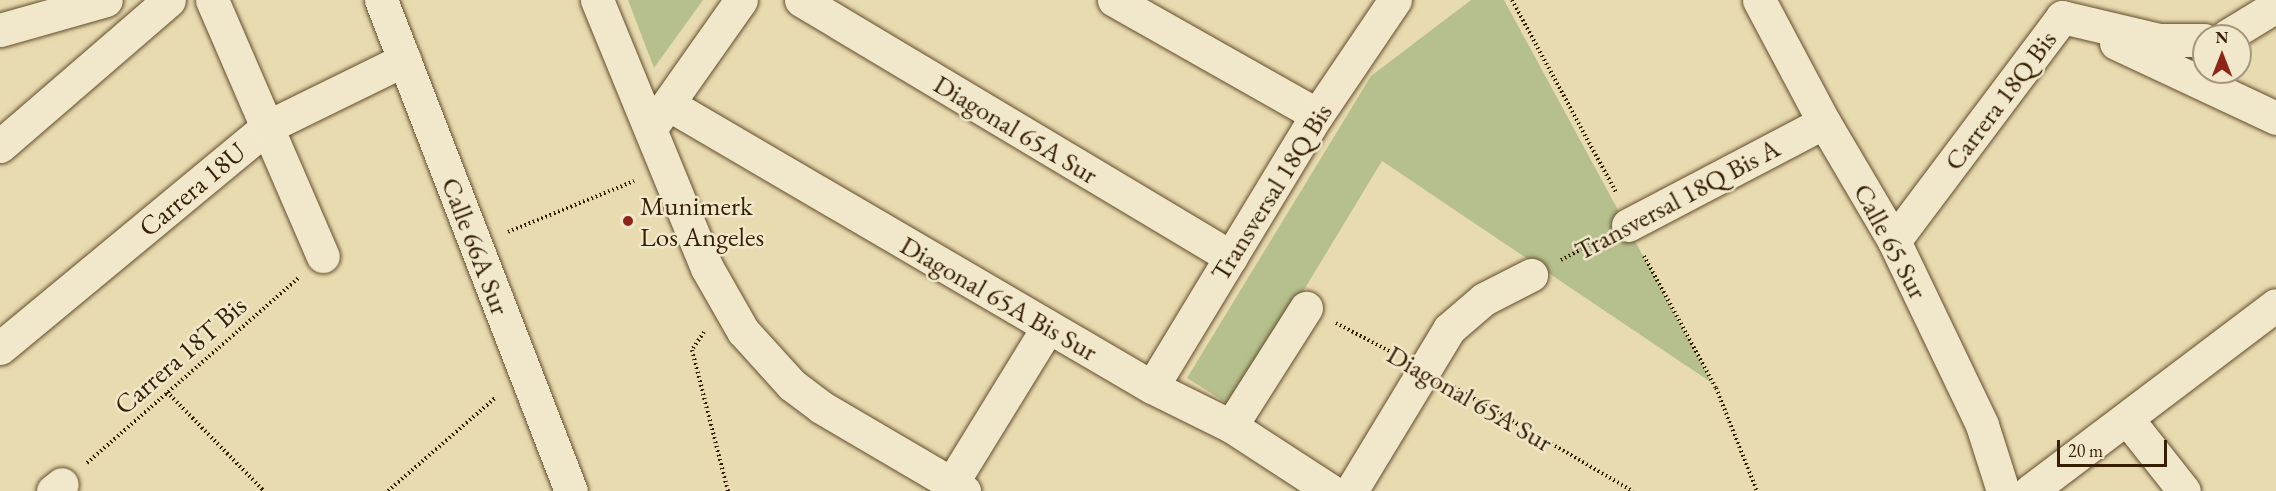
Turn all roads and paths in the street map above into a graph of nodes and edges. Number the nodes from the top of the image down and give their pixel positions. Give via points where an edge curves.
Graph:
1 (106, 0) edge
2 (169, 0) edge
3 (212, 0) edge
4 (381, 0) edge
5 (597, 0) edge
6 (741, 0) edge
7 (801, 0) edge
8 (1114, 0) edge
9 (1395, 0) edge
10 (1759, 0) edge
11 (2276, 6) edge
12 (2057, 9) edge
13 (2247, 24) edge
14 (0, 30) edge
15 (2192, 40) edge
16 (404, 60) junction
17 (1317, 115) junction
18 (659, 116) junction
19 (2276, 118) edge
20 (1824, 122) junction
21 (267, 127) junction
22 (0, 146) edge
23 (666, 168) junction
24 (1628, 225) joint
25 (1894, 241) junction
26 (477, 245) junction
27 (323, 256) joint
28 (1231, 257) junction
29 (1531, 275) joint
30 (724, 300) junction
31 (1306, 308) joint
32 (2266, 311) edge
33 (1048, 327) junction
34 (0, 348) edge
35 (1424, 370) junction
36 (523, 374) junction
37 (1152, 387) junction
38 (167, 392) junction
39 (2128, 420) junction
40 (1231, 426) junction
41 (57, 488) edge
42 (954, 488) edge
43 (264, 491) edge
44 (388, 491) edge
45 (571, 491) edge
46 (728, 491) edge
47 (1331, 491) edge
48 (1351, 491) edge
49 (1633, 491) edge
50 (2003, 491) edge
51 (2030, 491) edge
52 (2184, 491) edge

1 - 14 street
2 - 22 street
3 - 21 street
4 - 16 street, Calle 66A Sur
5 - 18 street
6 - 18 street
7 - 28 street, Diagonal 65A Sur
8 - 17 street
9 - 17 street, Transversal 18Q Bis
10 - 20 street, Calle 65 Sur
11 - 13 street
12 - 15 street, Carrera 18Q Bis via 2159,40
12 - 19 street
12 - 25 street, Carrera 18Q Bis
16 - 21 street, Carrera 18U
16 - 26 street, Calle 66A Sur
17 - 28 street, Transversal 18Q Bis
18 - 23 street
18 - 33 street, Diagonal 65A Bis Sur
20 - 24 street, Transversal 18Q Bis A
20 - 25 street, Calle 65 Sur
21 - 27 street
21 - 34 street, Carrera 18U
23 - 26 path
23 - 30 street
24 - 29 path, Transversal 18Q Bis A
25 - 50 street, Calle 65 Sur via 1982,425
26 - 36 street, Calle 66A Sur
27 - 38 path, Carrera 18T Bis
28 - 37 street, Transversal 18Q Bis
29 - 35 street via 1464,313
30 - 42 street via 743,331 792,385 821,407
30 - 46 path via 692,350
31 - 35 path, Diagonal 65A Sur
31 - 40 street
32 - 39 street
33 - 37 street, Diagonal 65A Bis Sur
33 - 42 street
35 - 48 street
35 - 49 path, Diagonal 65A Sur
36 - 44 path
36 - 45 street, Calle 66A Sur
37 - 40 street, Diagonal 65A Bis Sur
38 - 41 path, Carrera 18T Bis
38 - 43 path
39 - 51 street
39 - 52 street
40 - 47 street, Diagonal 65A Bis Sur

